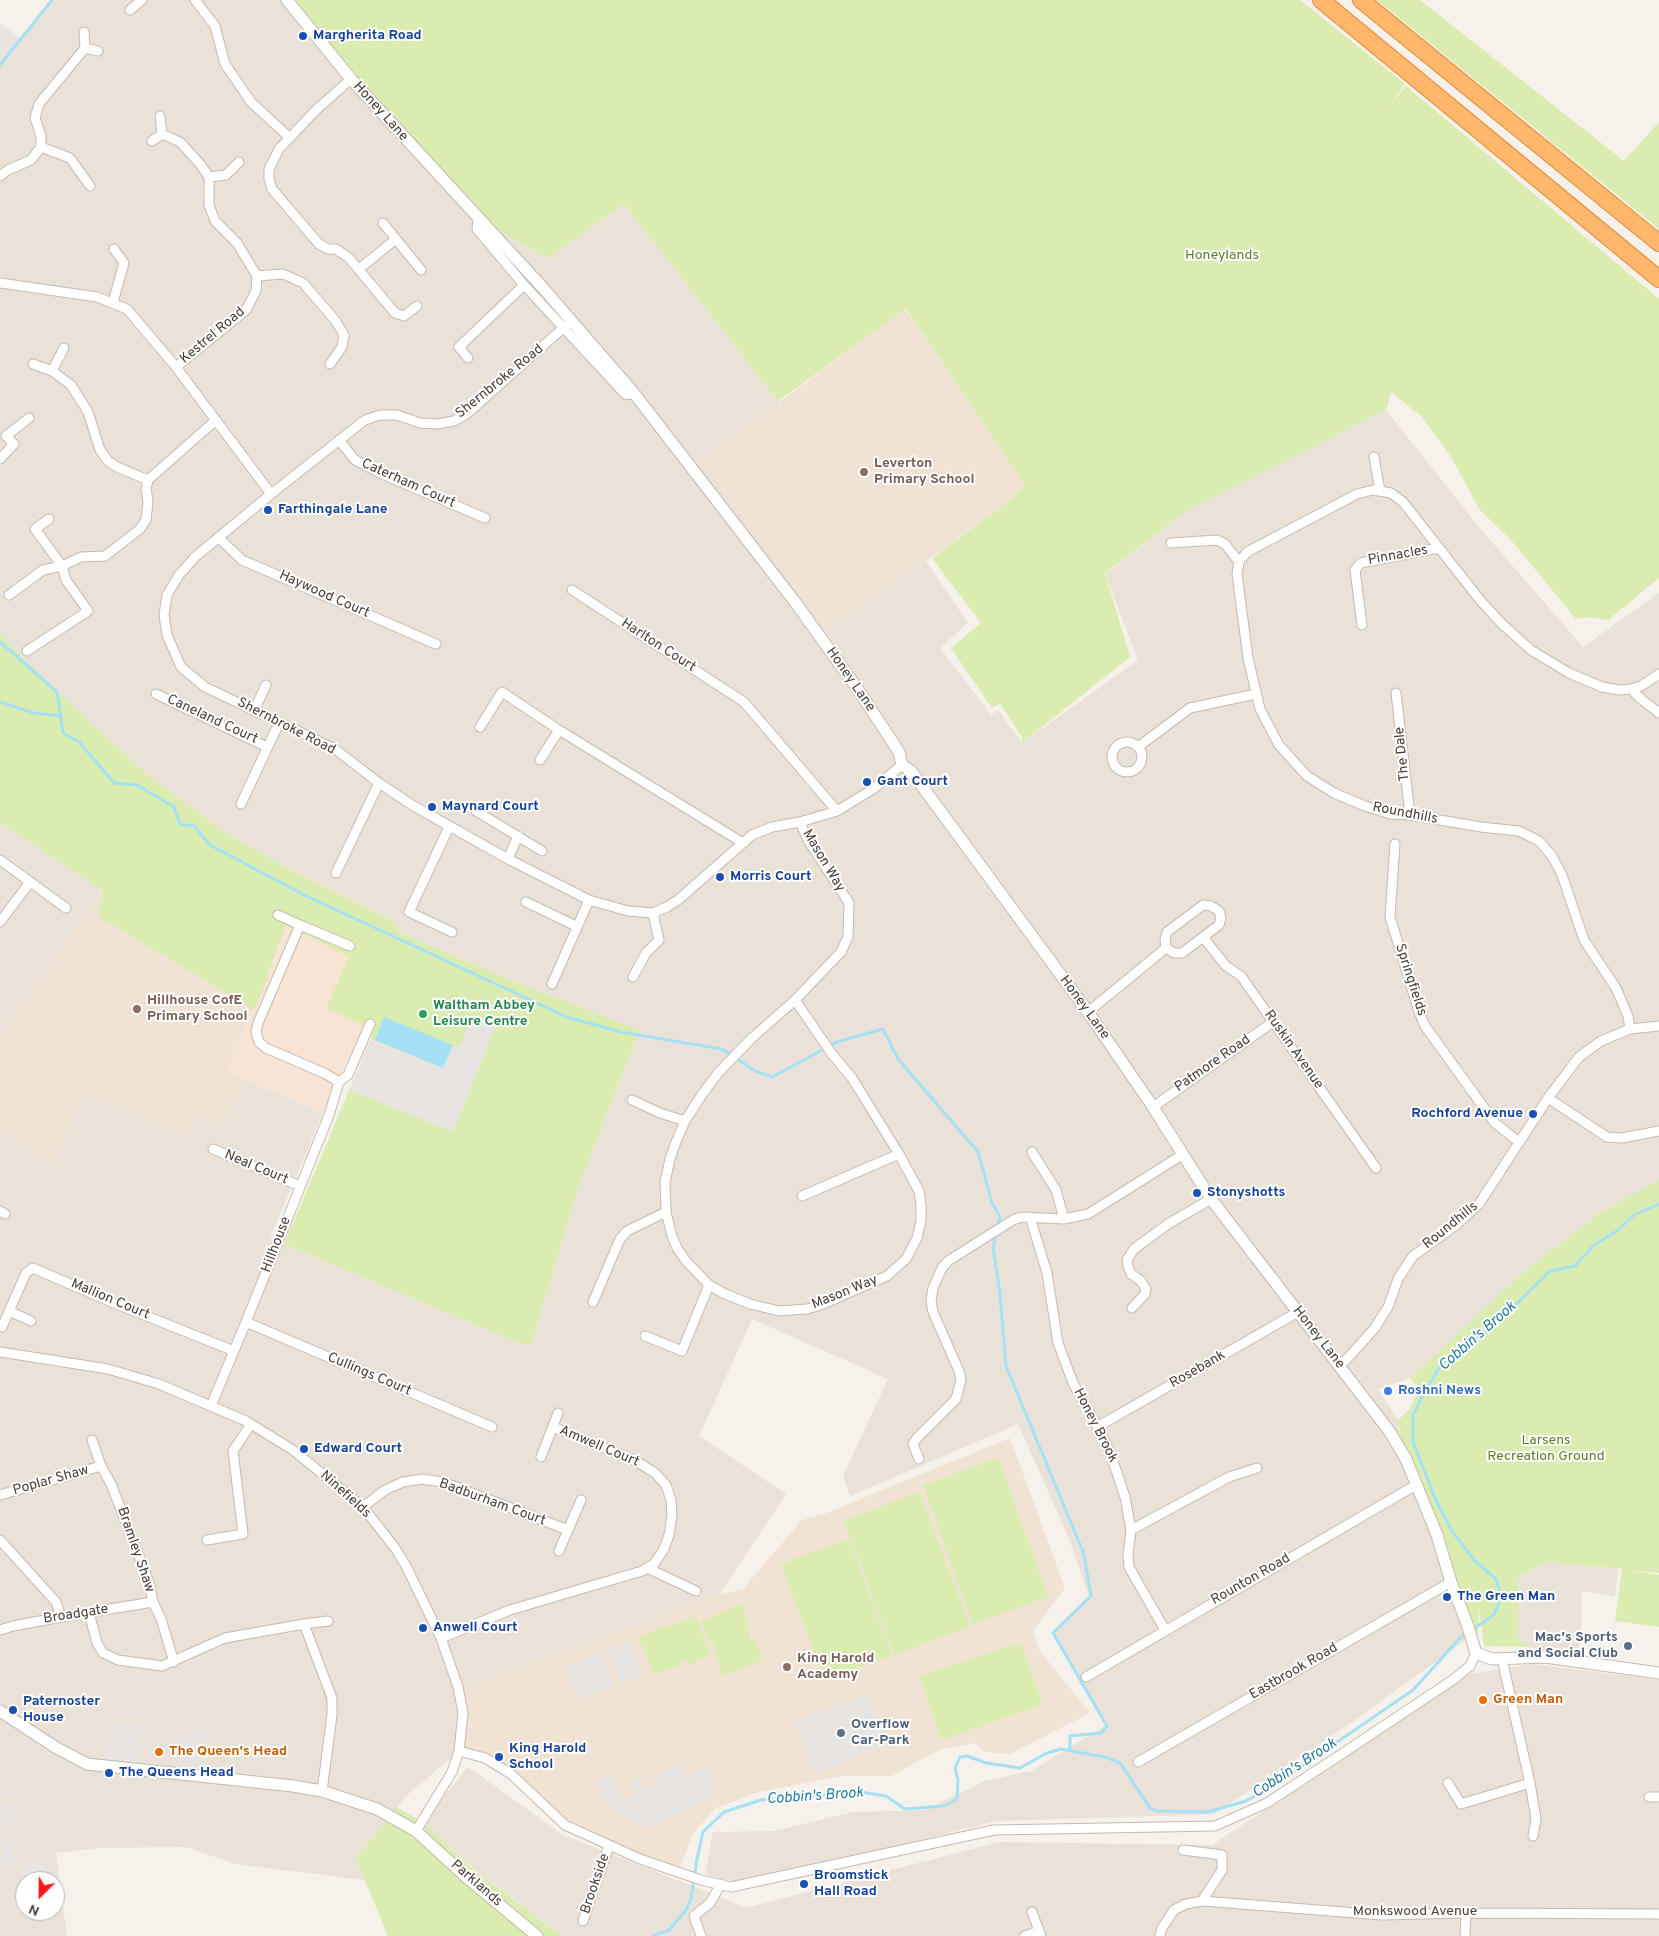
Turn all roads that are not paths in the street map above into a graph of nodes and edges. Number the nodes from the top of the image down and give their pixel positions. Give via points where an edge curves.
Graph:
1 (142, 0) edge
2 (195, 0) edge
3 (287, 0) edge
4 (1321, 0) edge
5 (1361, 0) edge
6 (130, 10) dead end
7 (84, 32) dead end
8 (85, 48) junction
9 (98, 51) dead end
10 (351, 79) junction
11 (160, 116) dead end
12 (162, 134) junction
13 (290, 138) junction
14 (152, 141) dead end
15 (41, 147) junction
16 (239, 162) dead end
17 (0, 176) edge
18 (209, 177) junction
19 (90, 186) dead end
20 (478, 219) junction
21 (383, 223) dead end
22 (396, 239) junction
23 (1659, 244) edge
24 (114, 249) dead end
25 (360, 269) junction
26 (421, 270) dead end
27 (257, 276) junction
28 (1659, 279) edge
29 (0, 283) edge
30 (524, 285) junction
31 (113, 302) junction
32 (417, 306) dead end
33 (569, 324) junction
34 (64, 348) dead end
35 (468, 358) dead end
36 (33, 364) dead end
37 (330, 364) dead end
38 (176, 367) junction
39 (52, 371) junction
40 (29, 418) dead end
41 (216, 420) junction
42 (338, 440) junction
43 (1374, 456) dead end
44 (0, 459) edge
45 (148, 480) junction
46 (1380, 491) junction
47 (271, 494) junction
48 (485, 518) dead end
49 (49, 519) dead end
50 (218, 537) junction
51 (1172, 543) dead end
52 (1439, 548) junction
53 (1239, 562) junction
54 (62, 566) junction
55 (572, 590) dead end
56 (9, 595) dead end
57 (1362, 625) dead end
58 (436, 644) dead end
59 (27, 651) dead end
60 (1659, 674) edge
61 (266, 685) dead end
62 (1631, 689) junction
63 (1396, 693) dead end
64 (156, 694) dead end
65 (1256, 694) junction
66 (254, 711) junction
67 (1659, 713) edge
68 (279, 723) junction
69 (480, 727) dead end
70 (559, 730) junction
71 (268, 747) junction
72 (1138, 747) dead end
73 (540, 760) dead end
74 (902, 765) junction
75 (379, 783) junction
76 (241, 804) dead end
77 (476, 810) dead end
78 (837, 811) junction
79 (1410, 815) junction
80 (800, 822) junction
81 (449, 827) junction
82 (518, 836) junction
83 (743, 843) junction
84 (1394, 844) dead end
85 (542, 851) dead end
86 (508, 859) junction
87 (0, 860) edge
88 (336, 873) dead end
89 (30, 882) junction
90 (589, 900) junction
91 (526, 902) dead end
92 (66, 908) dead end
93 (653, 913) junction
94 (278, 916) dead end
95 (0, 922) edge
96 (300, 925) junction
97 (576, 926) junction
98 (452, 932) dead end
99 (1203, 937) junction
100 (350, 946) dead end
101 (1166, 948) junction
102 (633, 977) dead end
103 (552, 984) dead end
104 (795, 1000) junction
105 (1088, 1012) junction
106 (1273, 1022) junction
107 (370, 1024) dead end
108 (1659, 1026) edge
109 (1630, 1029) junction
110 (340, 1082) junction
111 (1548, 1098) junction
112 (632, 1100) dead end
113 (1153, 1107) junction
114 (685, 1121) junction
115 (1659, 1131) edge
116 (1519, 1142) junction
117 (213, 1149) dead end
118 (1032, 1152) dead end
119 (899, 1154) junction
120 (1182, 1154) junction
121 (1376, 1168) dead end
122 (300, 1186) junction
123 (802, 1196) dead end
124 (1212, 1199) junction
125 (666, 1212) junction
126 (1030, 1217) junction
127 (1064, 1219) junction
128 (709, 1285) junction
129 (593, 1302) dead end
130 (1132, 1308) dead end
131 (9, 1311) junction
132 (1298, 1312) junction
133 (31, 1321) dead end
134 (246, 1322) junction
135 (2, 1327) dead end
136 (645, 1336) dead end
137 (234, 1351) junction
138 (0, 1352) edge
139 (1339, 1364) junction
140 (211, 1406) junction
141 (558, 1413) dead end
142 (251, 1424) junction
143 (492, 1427) dead end
144 (553, 1427) junction
145 (1097, 1427) junction
146 (92, 1440) dead end
147 (541, 1456) dead end
148 (919, 1458) dead end
149 (101, 1466) junction
150 (1258, 1468) dead end
151 (1416, 1485) junction
152 (0, 1495) edge
153 (581, 1500) dead end
154 (363, 1507) junction
155 (568, 1530) junction
156 (1131, 1530) junction
157 (0, 1540) edge
158 (207, 1540) dead end
159 (559, 1551) dead end
160 (647, 1568) junction
161 (1451, 1582) junction
162 (696, 1591) dead end
163 (153, 1602) junction
164 (90, 1613) junction
165 (61, 1617) junction
166 (328, 1621) dead end
167 (304, 1624) junction
168 (0, 1630) edge
169 (1165, 1630) junction
170 (441, 1638) junction
171 (1476, 1653) junction
172 (1502, 1659) junction
173 (174, 1662) junction
174 (1659, 1673) edge
175 (1086, 1677) dead end
176 (0, 1711) edge
177 (459, 1751) junction
178 (1138, 1762) dead end
179 (1448, 1783) dead end
180 (1530, 1783) junction
181 (322, 1791) junction
182 (1649, 1797) dead end
183 (1659, 1797) edge
184 (416, 1830) junction
185 (1533, 1836) dead end
186 (609, 1846) junction
187 (1183, 1850) dead end
188 (721, 1884) junction
189 (1202, 1901) junction
190 (1032, 1912) dead end
191 (1466, 1913) junction
192 (1659, 1914) edge
193 (583, 1922) dead end
194 (1040, 1934) edge
195 (537, 1936) edge
196 (701, 1936) edge
197 (1025, 1936) edge
198 (1160, 1936) edge
199 (1465, 1936) edge

1 - 6 street
2 - 13 street via 216,26 225,64 258,109
3 - 10 street, Honey Lane
4 - 28 highway
5 - 23 highway
7 - 8 street
8 - 9 street
8 - 15 street via 39,104 35,118
10 - 13 street
10 - 20 street, Honey Lane
11 - 12 street
12 - 14 street
12 - 18 street via 180,142
13 - 25 street via 279,149 269,169 272,189 319,244 336,249
15 - 17 street via 31,160
15 - 19 street via 70,158
16 - 18 street via 226,175
18 - 27 street via 209,205 215,221 237,243
20 - 30 street, Honey Lane via 477,229
20 - 33 street, Honey Lane
21 - 22 street
22 - 25 street
22 - 26 street
24 - 31 street via 124,262
25 - 32 street via 396,313 404,316
27 - 37 street via 283,274 303,283 341,327 344,335 342,347
27 - 38 street, Kestrel Road via 256,291 246,310
29 - 31 street via 81,294
30 - 33 street, Honey Lane
30 - 35 street via 458,347
31 - 38 street via 127,309
33 - 42 street, Shernbroke Road via 454,421 430,424 397,415 380,415 366,420
33 - 74 street, Honey Lane via 636,395 795,602 857,688 899,752
34 - 39 street
36 - 39 street
38 - 41 street
39 - 45 street via 79,396 88,412 100,450 108,461
40 - 44 street via 6,436 14,444
41 - 45 street
41 - 47 street
42 - 47 street, Shernbroke Road
42 - 48 street, Caterham Court via 355,460
43 - 46 street
45 - 54 street via 148,511 140,529 105,556 81,557
46 - 52 street via 1391,493 1403,502
46 - 53 street via 1357,494 1247,552
47 - 50 street, Shernbroke Road
49 - 54 street via 35,529
50 - 58 street, Haywood Court via 242,560
50 - 66 street, Shernbroke Road via 179,574 168,595 164,616 167,635 181,668 205,687
51 - 53 street via 1217,540 1225,544
52 - 57 street, Pinnacles via 1361,563 1355,570
52 - 62 street via 1480,600 1531,650 1569,673 1602,687
53 - 65 street, Roundhills via 1237,574 1246,644
54 - 56 street via 43,570
54 - 59 street via 66,580 88,611
55 - 78 street, Harlton Court via 744,702
60 - 62 street
61 - 66 street
62 - 67 street
63 - 79 street, The Dale
64 - 71 street, Caneland Court
65 - 72 street via 1190,708
65 - 79 street, Roundhills via 1260,709 1279,745 1307,776 1362,805 1390,814
66 - 68 street, Shernbroke Road
68 - 71 street, Caneland Court
68 - 75 street, Shernbroke Road via 335,749
69 - 70 street via 502,692
70 - 73 street
70 - 83 street
71 - 76 street, Caneland Court
74 - 78 street via 873,789
74 - 105 street, Honey Lane via 911,771
75 - 81 street, Shernbroke Road
75 - 88 street
77 - 82 street
78 - 80 street
79 - 109 street, Roundhills via 1519,831 1539,841 1562,875 1584,940 1616,988
80 - 83 street via 772,827 752,835
80 - 104 street, Mason Way via 848,903 848,937 841,952
81 - 86 street, Shernbroke Road
81 - 98 street via 409,912
82 - 85 street
82 - 86 street
83 - 93 street via 678,900
84 - 116 street, Springfields via 1390,917 1419,1012 1425,1026 1495,1124
86 - 90 street, Shernbroke Road
87 - 89 street
89 - 92 street
89 - 95 street
90 - 93 street, Shernbroke Road via 628,911
90 - 97 street
91 - 97 street
93 - 102 street via 659,940 646,953
94 - 96 street
96 - 100 street
96 - 110 street via 256,1032 259,1042 266,1048
97 - 103 street
99 - 101 street via 1182,953
99 - 101 street via 1219,925 1221,918 1219,911 1211,906 1204,905 1167,932
99 - 106 street, Ruskin Avenue via 1226,966 1241,976
101 - 105 street
104 - 114 street, Mason Way via 718,1073
104 - 119 street, Mason Way via 852,1078
105 - 113 street, Honey Lane
106 - 113 street, Patmore Road
106 - 121 street, Ruskin Avenue
107 - 110 street, Hillhouse via 348,1075
108 - 109 street, Roundhills
109 - 111 street, Roundhills via 1601,1041 1579,1057
110 - 122 street, Hillhouse
111 - 115 street via 1607,1137 1622,1138
111 - 116 street, Roundhills
112 - 114 street
113 - 120 street, Honey Lane
114 - 125 street, Mason Way via 667,1170
116 - 139 street, Roundhills via 1479,1204 1413,1256 1374,1329
117 - 122 street, Neal Court
118 - 127 street via 1056,1190
119 - 123 street
119 - 128 street, Mason Way via 919,1191 921,1221 906,1260 887,1276 821,1305 791,1311 750,1304
120 - 124 street, Honey Lane
120 - 127 street via 1088,1214
122 - 134 street, Hillhouse
124 - 130 street via 1168,1224 1134,1249 1128,1266 1131,1274 1146,1289
124 - 132 street, Honey Lane
125 - 128 street, Mason Way via 677,1248
125 - 129 street via 627,1230
126 - 127 street
126 - 145 street, Honey Brook via 1047,1273 1058,1343 1073,1383
126 - 148 street via 1021,1217 1008,1224 942,1268 931,1301 962,1380 956,1399 913,1444
128 - 136 street via 682,1350
131 - 133 street
131 - 135 street, Mallion Court
131 - 137 street, Mallion Court via 26,1273 33,1268
132 - 139 street, Honey Lane
132 - 145 street, Rosebank
134 - 137 street, Hillhouse
134 - 143 street, Cullings Court
137 - 140 street, Hillhouse
138 - 140 street, Ninefields via 108,1370 158,1384
139 - 151 street, Honey Lane via 1390,1432
140 - 142 street, Ninefields
141 - 144 street, Amwell Court
142 - 154 street, Ninefields via 293,1450
142 - 158 street via 233,1451 243,1534
144 - 147 street, Amwell Court
144 - 160 street, Amwell Court via 636,1461 666,1485 672,1515 669,1535 654,1564
145 - 156 street, Honey Brook via 1120,1480
146 - 149 street, Bramley Shaw
149 - 152 street, Poplar Shaw
149 - 163 street, Bramley Shaw via 149,1582
150 - 156 street via 1229,1478
151 - 161 street, Honey Lane via 1437,1535
151 - 169 street, Rounton Road
153 - 155 street
154 - 155 street, Badburham Court via 385,1490 403,1482 422,1479 443,1482
154 - 170 street, Ninefields via 406,1566
155 - 159 street
156 - 169 street, Honey Brook via 1129,1567
157 - 165 street via 56,1602
160 - 162 street
160 - 170 street, Amwell Court via 510,1610
161 - 171 street, Honey Lane
161 - 178 street, Eastbrook Road
163 - 164 street, Broadgate
163 - 173 street, Bramley Shaw
164 - 165 street, Broadgate
164 - 173 street via 103,1653 118,1660 162,1666
165 - 168 street, Broadgate
166 - 167 street
167 - 173 street via 224,1638
167 - 181 street via 332,1698
169 - 175 street, Rounton Road
170 - 177 street, Ninefields via 458,1687 462,1713
171 - 172 street
171 - 188 street via 1470,1666 1454,1679 1343,1753 1267,1803 1215,1826 994,1830 731,1887
172 - 174 street via 1545,1657
172 - 180 street
176 - 181 street, Parklands via 87,1764
177 - 184 street, Ninefields via 452,1772
177 - 186 street via 485,1758 510,1774 565,1825
179 - 180 street via 1461,1804
180 - 185 street via 1536,1819
181 - 184 street, Parklands via 377,1809
182 - 183 street
184 - 195 street, Parklands
186 - 188 street via 685,1876
186 - 193 street, Brookside
187 - 189 street via 1222,1854 1222,1870
188 - 196 street via 710,1903 694,1916
189 - 191 street, Monkswood Avenue via 1382,1915
189 - 198 street, Monkswood Avenue via 1174,1910
190 - 194 street
191 - 192 street, Monkswood Avenue
191 - 199 street
194 - 197 street

